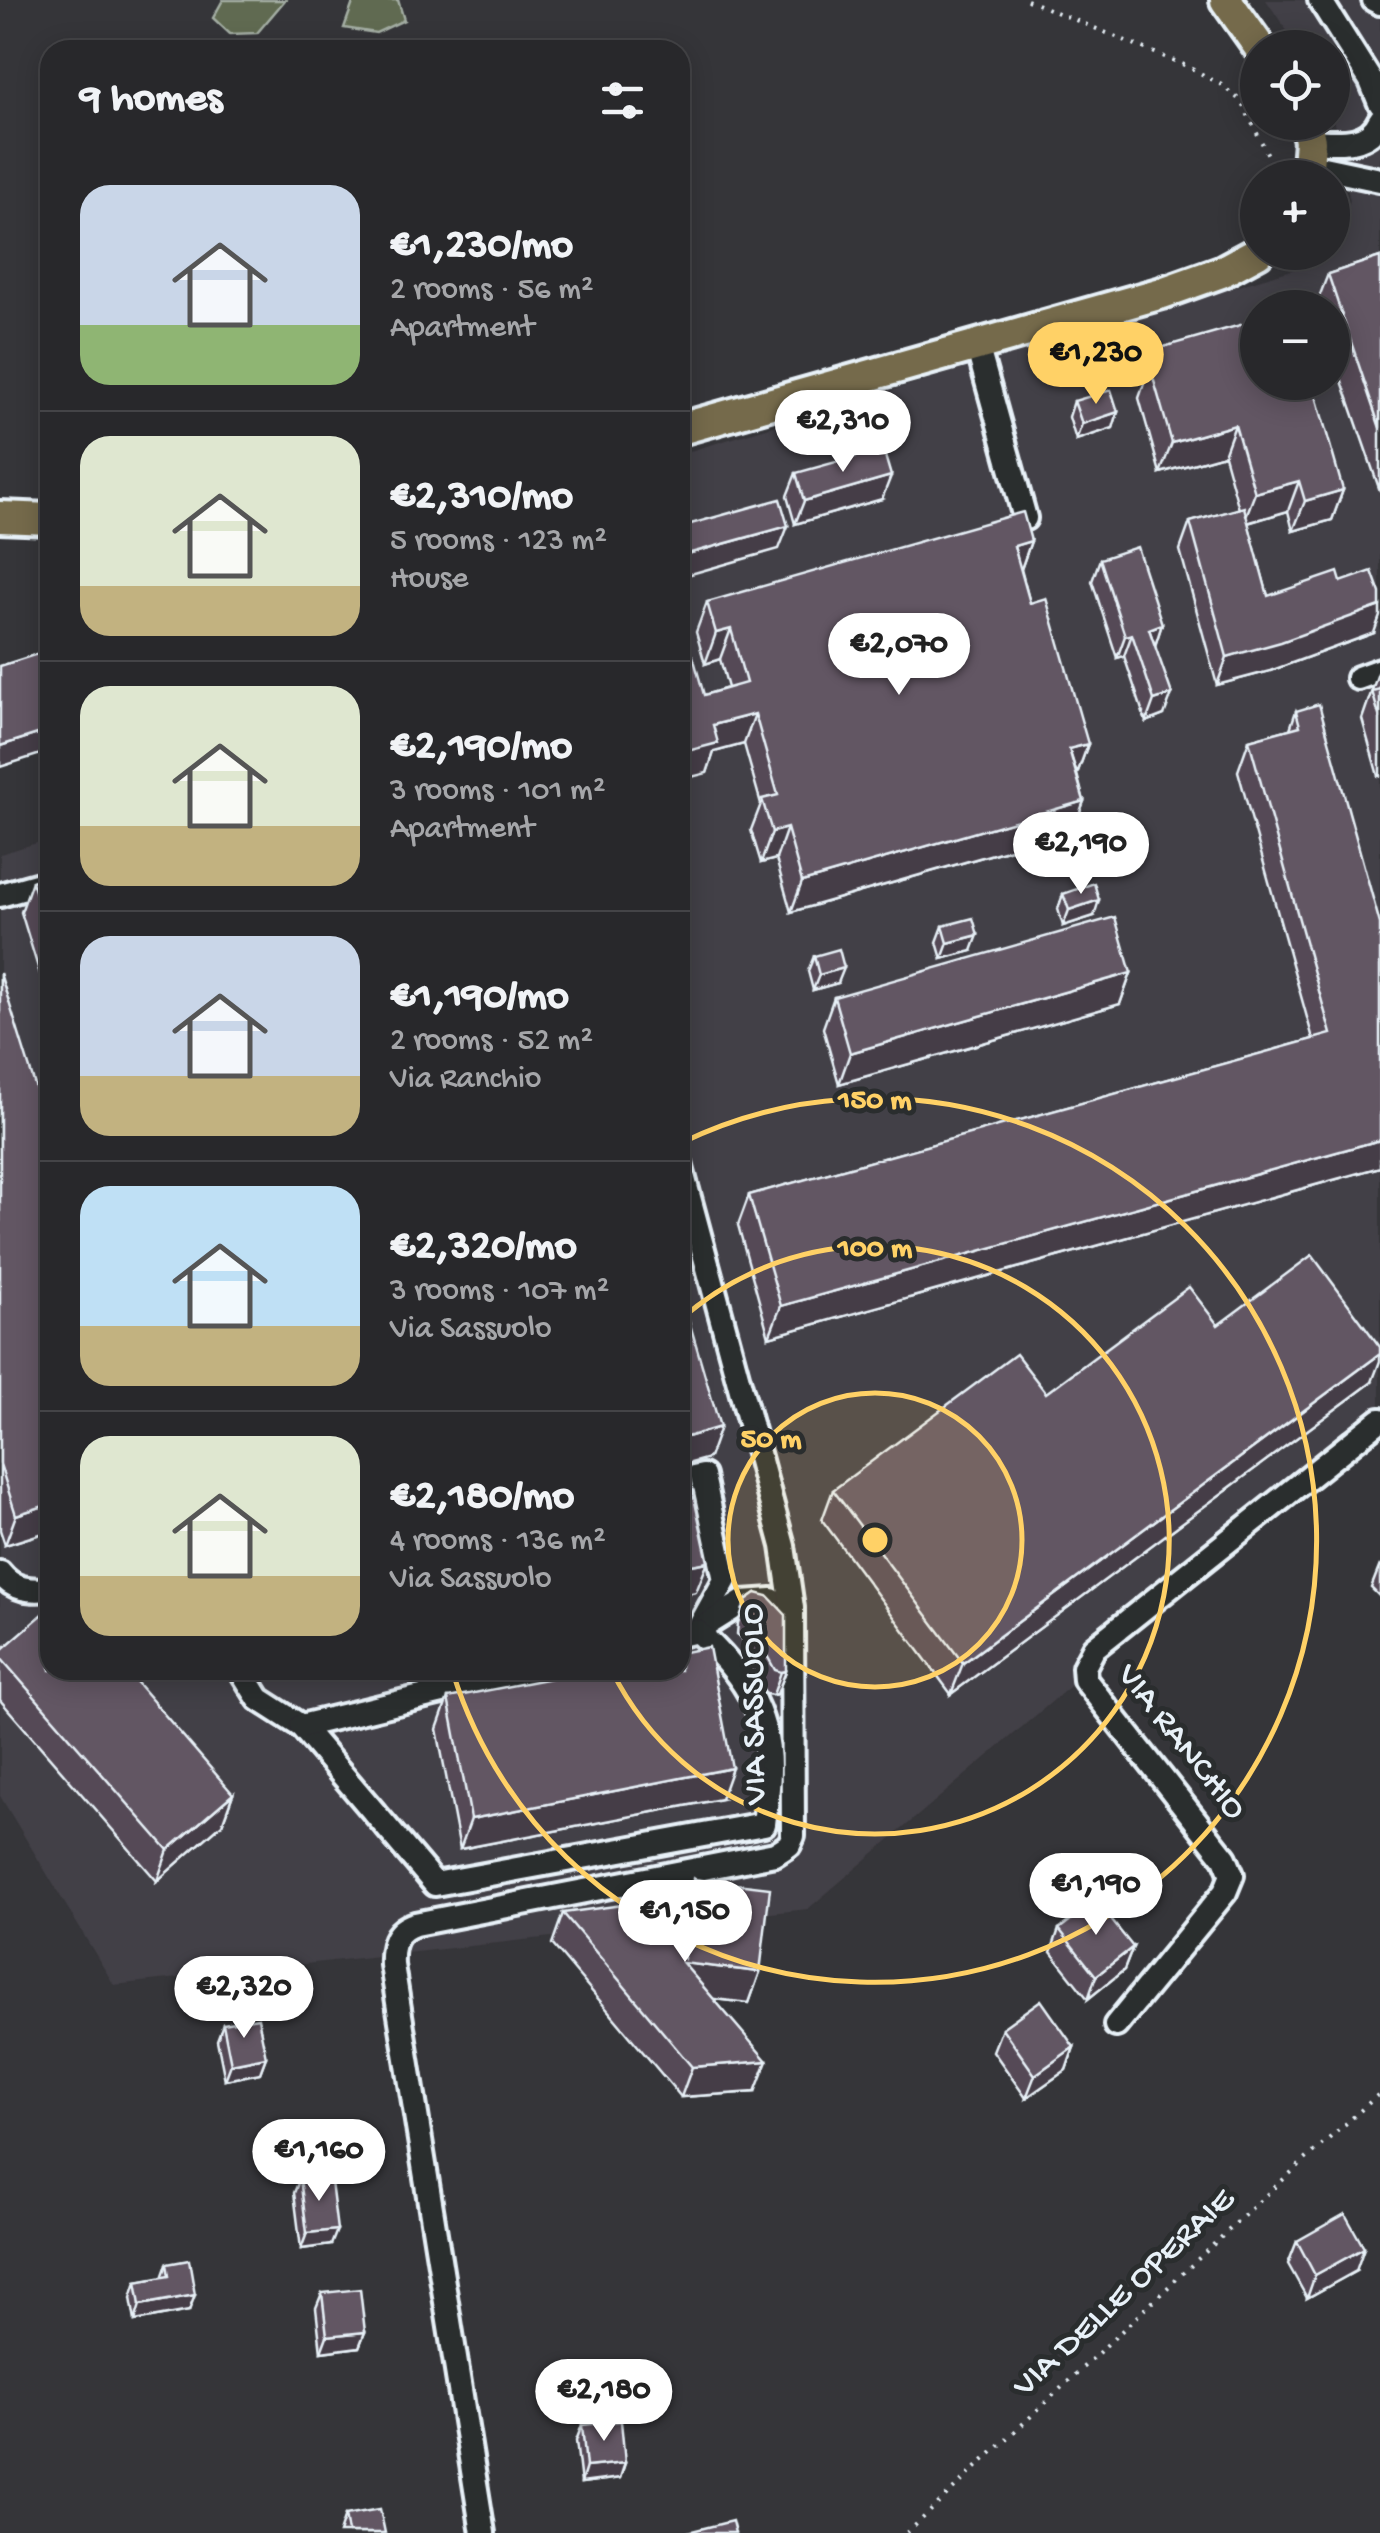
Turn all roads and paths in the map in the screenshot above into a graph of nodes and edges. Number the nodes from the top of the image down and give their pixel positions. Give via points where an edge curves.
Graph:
1 (1027, 0) edge
2 (1226, 0) edge
3 (1320, 0) edge
4 (1247, 30) edge
5 (1380, 103) edge
6 (1379, 126) edge
7 (1308, 151) edge
8 (1270, 160) edge
9 (1380, 180) edge
10 (1240, 263) edge
11 (977, 345) junction
12 (690, 425) edge
13 (0, 518) edge
14 (1025, 518) edge
15 (40, 519) edge
16 (40, 884) edge
17 (0, 896) edge
18 (690, 1201) edge
19 (1380, 1420) edge
20 (690, 1480) edge
21 (0, 1574) edge
22 (40, 1590) edge
23 (791, 1598) junction
24 (690, 1632) edge
25 (690, 1632) edge
26 (690, 1634) edge
27 (247, 1680) edge
28 (492, 1680) edge
29 (300, 1726) junction
30 (1116, 2025) dead end
31 (1380, 2093) edge
32 (483, 2533) edge
33 (907, 2533) edge

1 - 8 path via 1220,84 1240,101
2 - 4 main road
3 - 5 street
6 - 7 street via 1352,142
7 - 9 street
10 - 11 main road
11 - 12 main road
11 - 14 street
13 - 15 main road
16 - 17 street
18 - 23 street, VIA SASSUOLO via 783,1546
19 - 30 street, VIA RANCHIO via 1094,1648 1084,1667 1085,1680 1232,1875
20 - 25 street via 704,1476 726,1580
21 - 22 street via 17,1588
23 - 24 street via 743,1602
23 - 32 street, VIA SASSUOLO via 793,1829 785,1849 415,1924 396,1937 392,1965
26 - 29 street via 724,1655 762,1715 769,1768 764,1824 436,1884
27 - 29 street via 259,1699
28 - 29 street
31 - 33 path, VIA DELLE OPERAIE

